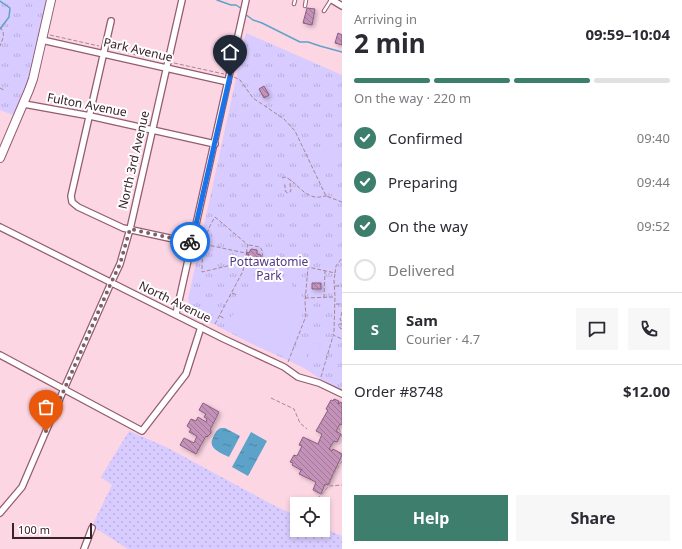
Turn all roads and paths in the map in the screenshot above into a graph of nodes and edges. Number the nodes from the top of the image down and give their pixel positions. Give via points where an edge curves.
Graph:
1 (51, 0) edge
2 (182, 0) edge
3 (295, 0) edge
4 (306, 0) edge
5 (331, 0) edge
6 (246, 2) edge
7 (294, 4) dead end
8 (305, 6) dead end
9 (342, 6) edge
10 (324, 10) dead end
11 (111, 21) dead end
12 (0, 27) edge
13 (50, 35) dead end
14 (42, 40) junction
15 (0, 46) edge
16 (105, 51) junction
17 (167, 65) junction
18 (229, 79) junction
19 (0, 88) edge
20 (4, 90) dead end
21 (24, 104) junction
22 (90, 116) junction
23 (152, 130) junction
24 (215, 144) junction
25 (0, 158) edge
26 (282, 178) dead end
27 (291, 180) junction
28 (284, 185) dead end
29 (326, 196) junction
30 (342, 202) edge
31 (0, 227) edge
32 (130, 229) junction
33 (192, 242) junction
34 (199, 243) dead end
35 (204, 244) junction
36 (248, 245) junction
37 (246, 253) junction
38 (262, 257) junction
39 (342, 258) edge
40 (244, 262) junction
41 (308, 267) junction
42 (325, 271) junction
43 (335, 273) junction
44 (111, 283) junction
45 (335, 286) junction
46 (342, 286) edge
47 (232, 293) junction
48 (237, 295) dead end
49 (335, 297) junction
50 (305, 298) junction
51 (324, 298) junction
52 (335, 304) junction
53 (342, 304) edge
54 (342, 312) edge
55 (176, 314) junction
56 (220, 316) junction
57 (225, 319) dead end
58 (342, 321) edge
59 (215, 324) dead end
60 (342, 324) edge
61 (200, 327) junction
62 (342, 329) edge
63 (333, 335) junction
64 (342, 339) edge
65 (0, 355) edge
66 (288, 363) dead end
67 (319, 383) junction
68 (64, 389) junction
69 (342, 394) edge
70 (271, 398) dead end
71 (339, 428) dead end
72 (307, 429) dead end
73 (342, 437) edge
74 (342, 461) edge
75 (342, 485) edge
76 (329, 486) junction
77 (319, 497) edge
78 (1, 509) edge
79 (92, 528) dead end
80 (84, 549) edge

1 - 14 main road
2 - 17 street, North 3rd Avenue
3 - 7 lane
4 - 8 lane
5 - 9 street
5 - 10 lane
6 - 18 street
11 - 16 street
12 - 15 path via 4,36
13 - 16 path
14 - 16 street, Park Avenue
14 - 21 main road
16 - 17 street, Park Avenue
16 - 17 path
16 - 22 street
17 - 18 street, Park Avenue
17 - 18 path
17 - 23 street, North 3rd Avenue
18 - 24 street
18 - 29 path via 236,77 240,80 253,98 284,119 295,131
19 - 20 path
21 - 22 street, Fulton Avenue
21 - 25 main road
22 - 23 street, Fulton Avenue
22 - 32 street via 71,196 72,202 116,225
23 - 24 street, Fulton Avenue
23 - 32 street, North 3rd Avenue
24 - 33 street
26 - 27 path
27 - 28 path via 291,191 286,192
27 - 29 path via 309,195 316,198
29 - 30 path
31 - 44 street, North Avenue
32 - 33 street
32 - 44 street, North 3rd Avenue via 120,264
33 - 55 street
34 - 35 path
35 - 36 path via 215,217
35 - 37 path
35 - 40 path via 202,272
36 - 37 path
36 - 38 path via 260,247
37 - 40 path
38 - 40 path via 258,263
38 - 41 path
39 - 43 path via 336,266
40 - 47 path via 243,271
41 - 42 path
41 - 50 path
42 - 43 path
42 - 51 path
43 - 45 path
44 - 55 street, North Avenue
44 - 68 street, North 3rd Avenue
45 - 46 path
45 - 49 path
47 - 48 path
47 - 56 path
49 - 51 path
49 - 52 path
50 - 51 path
50 - 66 path via 306,316
52 - 53 path
52 - 63 path
54 - 58 path
55 - 61 street, North Avenue
56 - 57 path
56 - 59 path
60 - 62 path via 339,324
61 - 67 street, North Avenue via 298,376
61 - 68 street via 186,374 142,431
63 - 64 path
63 - 67 path
65 - 68 street
67 - 69 street, North Avenue
68 - 78 street, North 3rd Avenue via 22,487
70 - 72 path via 294,409 300,423
71 - 73 path
74 - 76 path
75 - 76 path
76 - 77 path
79 - 80 street

